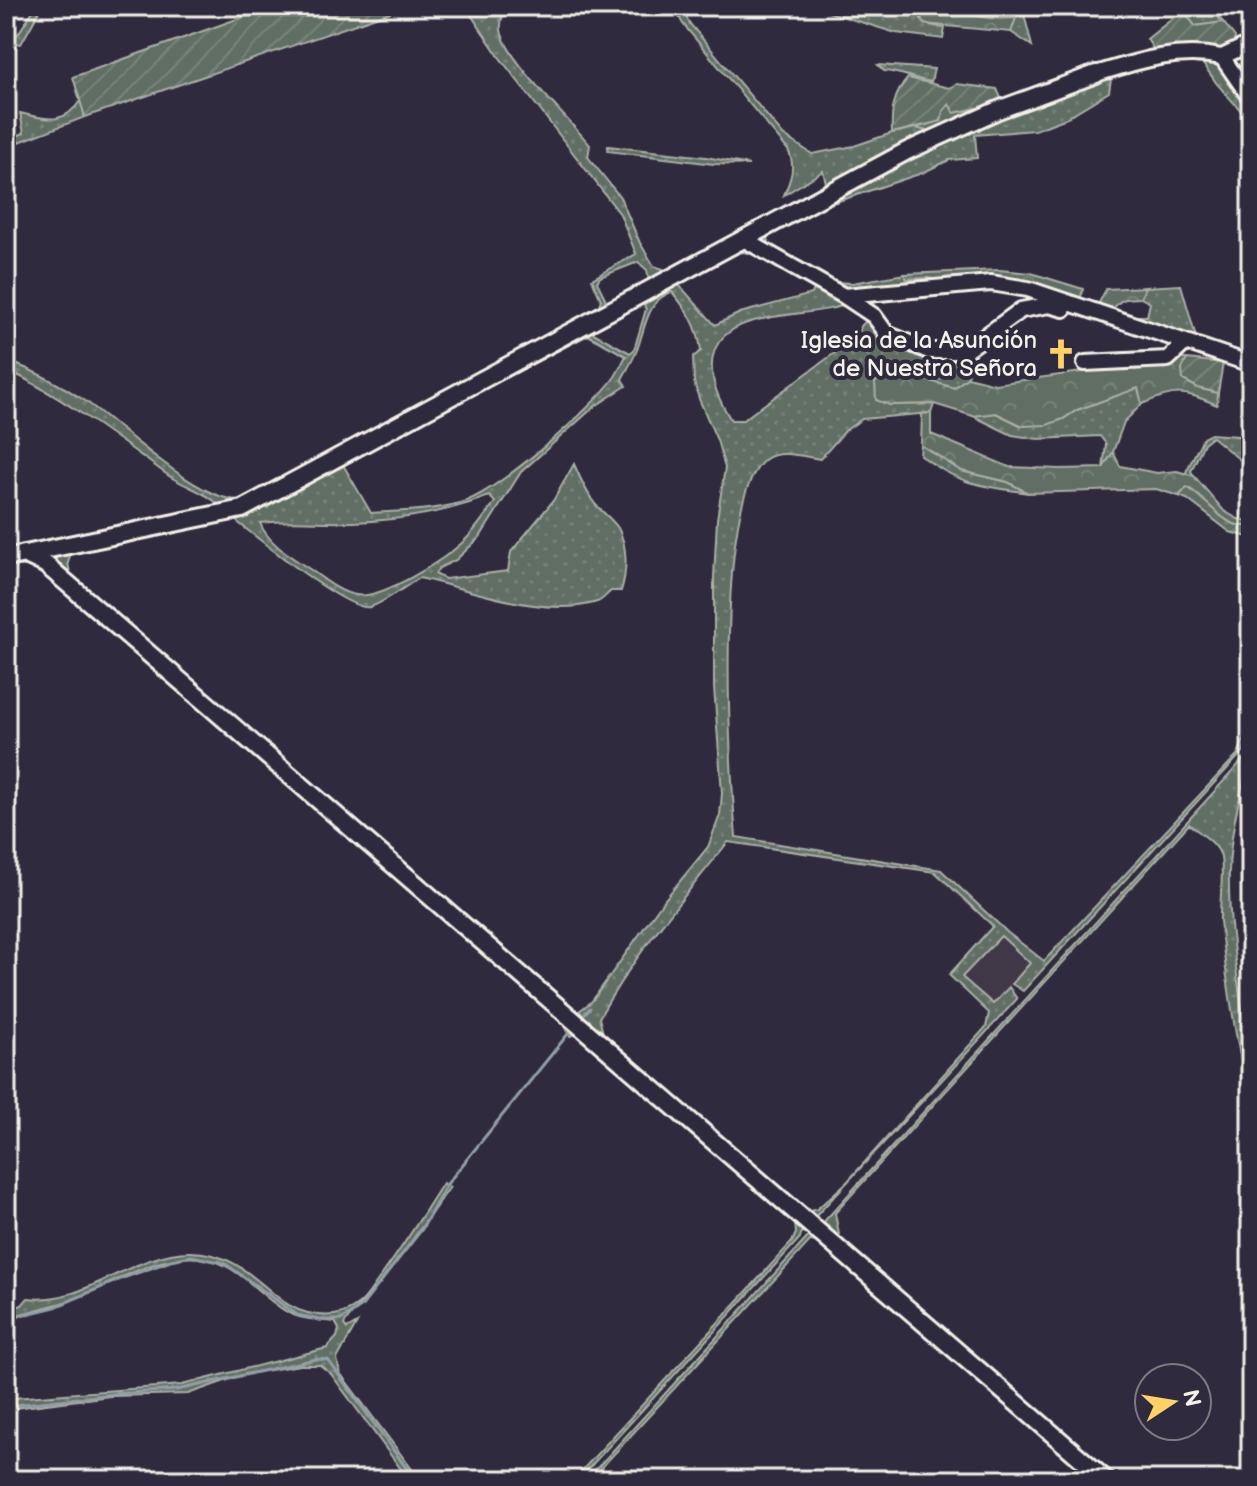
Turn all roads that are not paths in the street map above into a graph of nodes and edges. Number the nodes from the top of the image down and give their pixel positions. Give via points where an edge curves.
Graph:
1 (1251, 47) edge
2 (1222, 57) junction
3 (1096, 74) joint
4 (1251, 99) edge
5 (745, 240) junction
6 (844, 296) junction
7 (1161, 335) junction
8 (1185, 343) junction
9 (1085, 363) dead end
10 (1251, 364) edge
11 (24, 554) junction
12 (6, 558) edge
13 (1106, 1480) edge

1 - 2 street
2 - 3 street via 1198,52 1154,56
2 - 4 street
3 - 5 street via 907,151
5 - 6 street
5 - 11 street via 242,509
6 - 7 street via 991,283 1028,289
6 - 7 street via 874,316 887,334 929,351 965,351 1021,310 1049,305
7 - 8 street
8 - 9 street via 1168,359
8 - 10 street
11 - 12 street
11 - 13 street via 45,564

